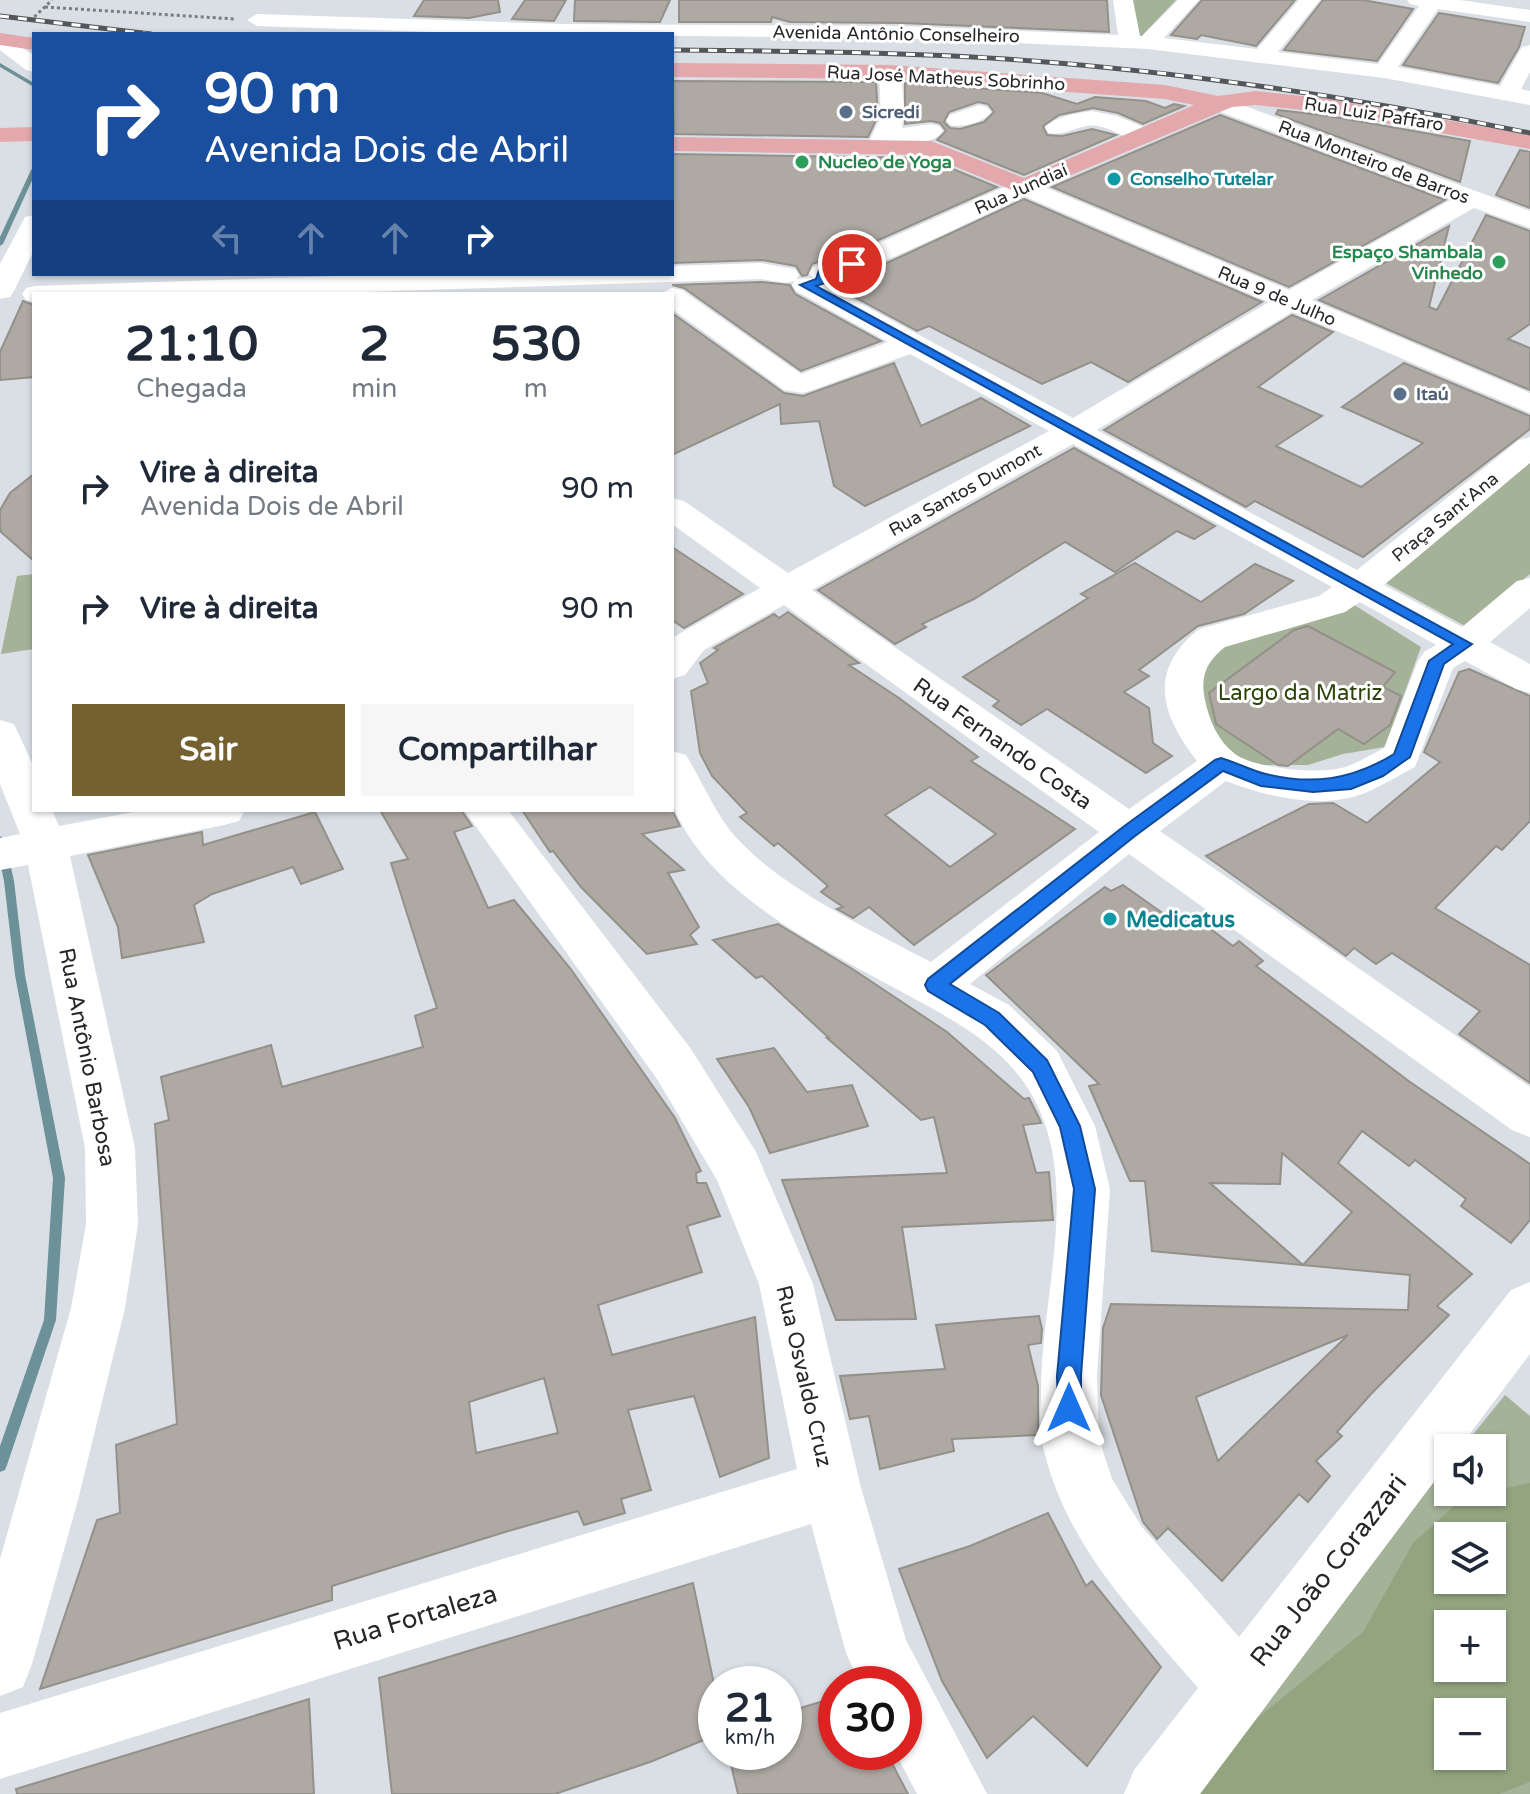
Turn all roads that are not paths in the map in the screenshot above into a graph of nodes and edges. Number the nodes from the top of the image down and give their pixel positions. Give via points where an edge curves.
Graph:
1 (366, 0) edge
2 (1123, 0) edge
3 (1189, 0) edge
4 (1310, 0) edge
5 (1425, 1) edge
6 (466, 9) dead end
7 (575, 10) dead end
8 (1013, 12) dead end
9 (1530, 16) edge
10 (257, 20) road end
11 (344, 24) junction
12 (453, 27) junction
13 (564, 30) junction
14 (1012, 36) junction
15 (0, 39) edge
16 (1139, 42) junction
17 (32, 44) edge
18 (1530, 52) edge
19 (1265, 54) junction
20 (32, 63) edge
21 (674, 70) edge
22 (1384, 71) junction
23 (890, 72) junction
24 (1519, 96) edge
25 (1218, 103) junction
26 (1057, 128) dead end
27 (931, 131) dead end
28 (32, 134) edge
29 (674, 134) edge
30 (0, 135) edge
31 (1143, 135) junction
32 (894, 136) junction
33 (1530, 142) edge
34 (0, 144) edge
35 (32, 144) edge
36 (674, 144) edge
37 (1024, 187) junction
38 (1471, 199) junction
39 (1530, 220) edge
40 (32, 227) edge
41 (674, 274) edge
42 (623, 276) edge
43 (643, 276) edge
44 (805, 277) junction
45 (268, 285) edge
46 (376, 289) edge
47 (87, 292) edge
48 (666, 292) edge
49 (0, 293) edge
50 (32, 294) edge
51 (674, 298) edge
52 (1289, 302) junction
53 (913, 343) junction
54 (1530, 404) edge
55 (1073, 431) junction
56 (1530, 447) edge
57 (674, 509) edge
58 (1360, 586) junction
59 (783, 589) junction
60 (1530, 589) edge
61 (1465, 644) junction
62 (674, 662) edge
63 (1530, 680) edge
64 (0, 734) edge
65 (1221, 764) junction
66 (674, 769) edge
67 (206, 812) edge
68 (486, 812) edge
69 (179, 815) edge
70 (1129, 831) junction
71 (23, 850) edge
72 (935, 985) junction
73 (1530, 1115) edge
74 (1530, 1309) edge
75 (831, 1488) junction
76 (0, 1664) edge
77 (885, 1666) edge
78 (1238, 1685) junction
79 (922, 1736) edge
80 (0, 1746) edge
81 (953, 1794) edge
82 (1158, 1794) edge

1 - 11 street
2 - 16 street
3 - 16 street
4 - 19 street
5 - 9 street
5 - 22 street
6 - 12 street
7 - 13 street
8 - 14 street
10 - 11 street, Avenida Antônio Conselheiro
11 - 12 street, Avenida Antônio Conselheiro
12 - 13 street, Avenida Antônio Conselheiro
13 - 14 street, Avenida Antônio Conselheiro via 679,20 791,20 903,22
14 - 16 street, Avenida Antônio Conselheiro
15 - 17 main road
15 - 20 street
16 - 19 street, Avenida Antônio Conselheiro
18 - 24 street
19 - 22 street, Avenida Antônio Conselheiro
21 - 23 main road, Rua José Matheus Sobrinho
22 - 24 street, Avenida Antônio Conselheiro
23 - 25 main road, Rua José Matheus Sobrinho via 1165,92
23 - 32 street
25 - 31 main road, Rua Jundiaí
25 - 33 main road, Rua Luiz Paffaro via 1275,99
25 - 38 street, Rua Monteiro de Barros
26 - 31 street via 1095,116
27 - 32 street
28 - 30 main road
29 - 32 main road
31 - 37 main road, Rua Jundiaí
32 - 36 main road
32 - 37 main road via 924,156
34 - 35 main road
37 - 44 street, Rua Jundiaí via 876,255
37 - 52 street, Rua 9 de Julho
38 - 39 street, Rua Monteiro de Barros
38 - 52 street, Rua Santos Dumont
40 - 49 street
41 - 44 street via 761,271
42 - 46 street
43 - 48 street
44 - 53 street
45 - 46 street
45 - 47 street
49 - 50 street
51 - 53 street via 795,384
52 - 54 street, Rua 9 de Julho
52 - 55 street, Rua Santos Dumont
53 - 55 street
55 - 58 street
55 - 59 street, Rua Santos Dumont
56 - 58 street, Praça Sant'Ana
57 - 59 street, Rua Fernando Costa
58 - 61 street
58 - 65 street, Praça Sant'Ana via 1332,604 1212,638 1196,651 1186,668 1184,690 1191,726
59 - 62 street, Rua Santos Dumont via 691,641
59 - 70 street, Rua Fernando Costa
60 - 61 street
61 - 63 street
61 - 65 street via 1437,661 1401,757 1377,772 1351,782 1313,786 1261,779
64 - 71 street, Rua Antônio Barbosa
65 - 70 street
66 - 72 street via 712,837 746,871 802,913
67 - 69 street
68 - 75 street, Rua Osvaldo Cruz via 674,1064 738,1168 786,1284
69 - 71 street
70 - 72 street
70 - 73 street, Rua Fernando Costa
71 - 76 street, Rua Antônio Barbosa via 110,1148 112,1224 98,1308
72 - 78 street via 992,1019 1040,1066 1070,1126 1084,1189 1069,1376 1070,1439 1086,1493 1120,1549
74 - 78 street, Rua João Corazzari
75 - 77 street, Rua Osvaldo Cruz
75 - 80 street, Rua Fortaleza
78 - 82 street, Rua João Corazzari
79 - 81 street

